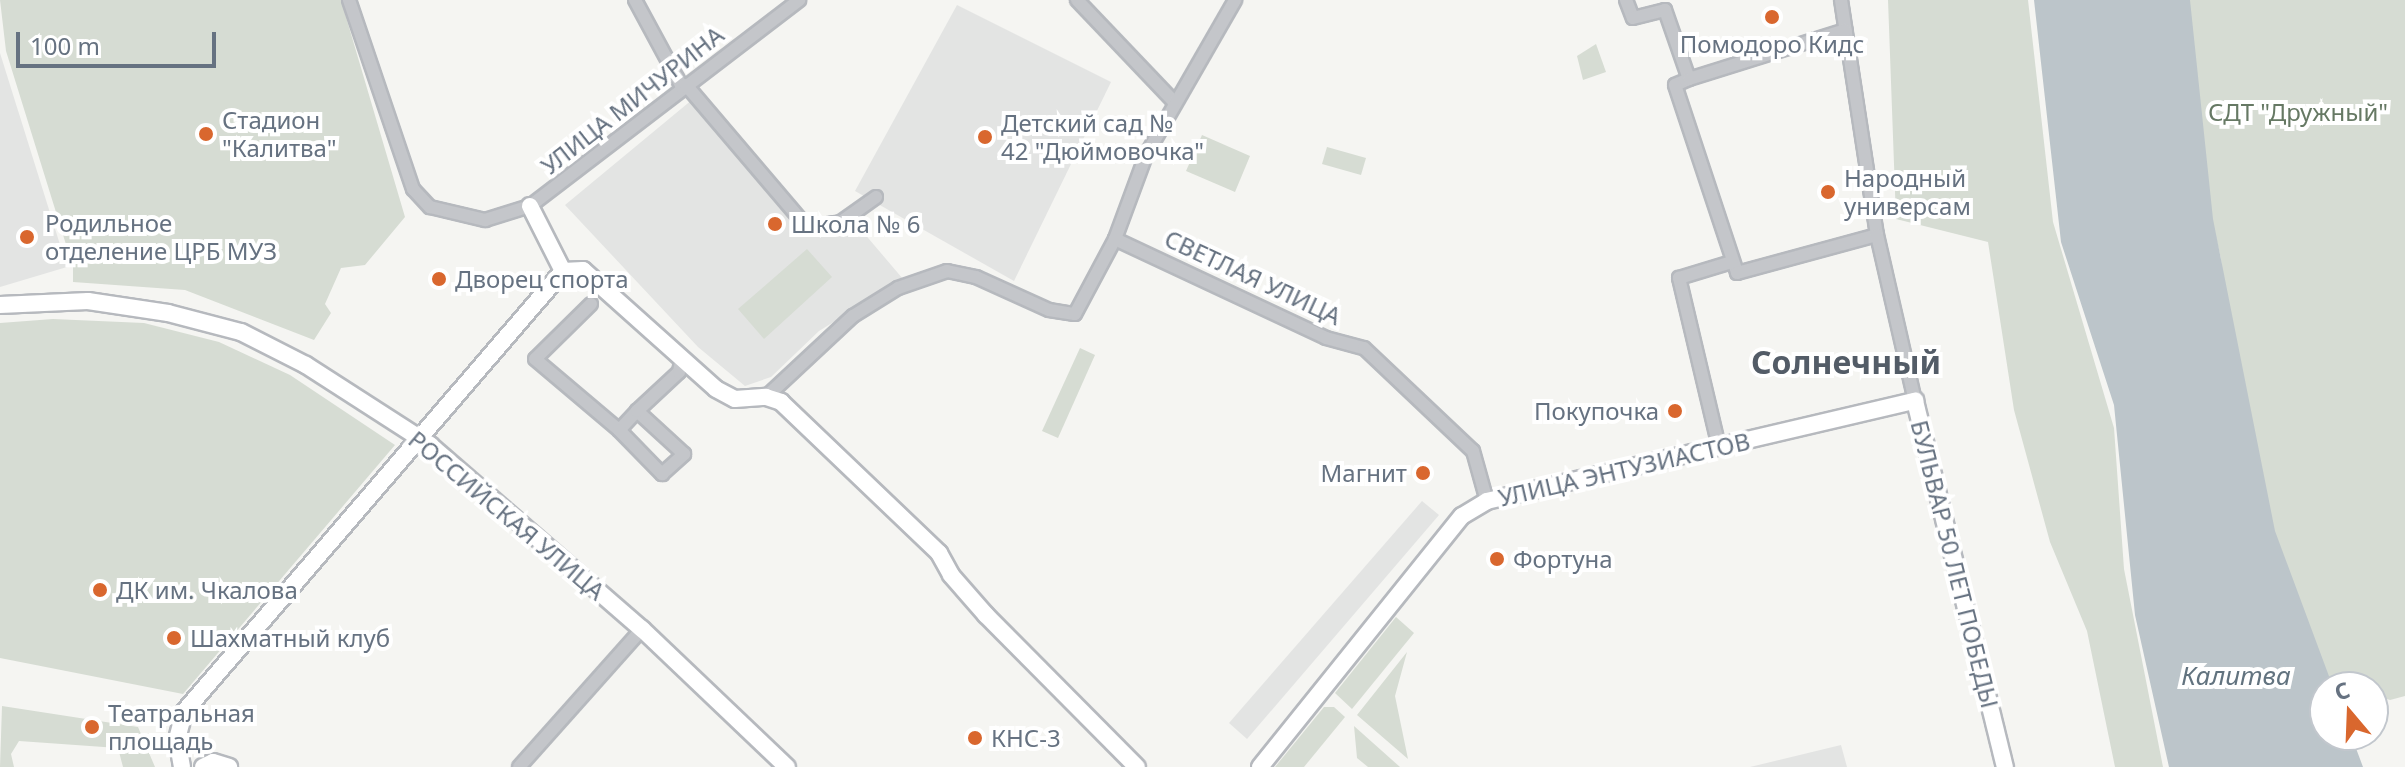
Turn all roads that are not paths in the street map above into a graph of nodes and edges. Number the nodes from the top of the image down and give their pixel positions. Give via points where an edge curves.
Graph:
1 (349, 0) edge
2 (635, 0) edge
3 (799, 0) edge
4 (1077, 0) edge
5 (1235, 0) edge
6 (1626, 0) edge
7 (1841, 0) edge
8 (1845, 30) junction
9 (1689, 79) junction
10 (684, 86) junction
11 (1174, 102) junction
12 (876, 197) dead end
13 (530, 206) junction
14 (1877, 235) junction
15 (1115, 239) junction
16 (1732, 262) junction
17 (563, 271) junction
18 (591, 304) dead end
19 (0, 305) edge
20 (681, 362) junction
21 (766, 397) junction
22 (1915, 401) junction
23 (637, 411) junction
24 (619, 430) junction
25 (419, 437) junction
26 (1719, 447) junction
27 (1487, 501) junction
28 (642, 629) junction
29 (182, 767) edge
30 (203, 767) edge
31 (229, 767) edge
32 (519, 767) edge
33 (787, 767) edge
34 (1137, 767) edge
35 (1260, 767) edge
36 (2005, 767) edge

1 - 13 street via 413,189 430,207 485,220
2 - 10 street
3 - 10 street, УЛИЦА МИЧУРИНА
4 - 11 street
5 - 11 street
6 - 9 street via 1633,18 1665,10
7 - 8 street, БУЛЬВАР 50 ЛЕТ ПОБЕДЫ
8 - 9 street
8 - 14 street, БУЛЬВАР 50 ЛЕТ ПОБЕДЫ
9 - 16 street via 1675,85
10 - 12 street via 807,227 841,222
10 - 13 street, УЛИЦА МИЧУРИНА
11 - 15 street via 1146,155
13 - 17 street
14 - 16 street via 1737,273
14 - 22 street, БУЛЬВАР 50 ЛЕТ ПОБЕДЫ
15 - 21 street via 1075,314 1049,310 987,281 947,271 898,288 853,316
15 - 27 street, СВЕТЛАЯ УЛИЦА via 1326,338 1364,348 1473,451
16 - 26 street via 1679,278
17 - 20 street via 583,270
17 - 25 street
18 - 24 street via 535,359
19 - 25 street, РОССИЙСКАЯ УЛИЦА via 88,301 241,332 306,365
20 - 21 street via 735,399
20 - 23 street via 679,372
21 - 34 street via 781,402 939,553 986,615
22 - 26 street, УЛИЦА ЭНТУЗИАСТОВ
22 - 36 street, БУЛЬВАР 50 ЛЕТ ПОБЕДЫ
23 - 24 street
23 - 24 street via 684,454 662,474
25 - 28 street, РОССИЙСКАЯ УЛИЦА
25 - 29 street via 179,723
26 - 27 street, УЛИЦА ЭНТУЗИАСТОВ
27 - 35 street, УЛИЦА ЭНТУЗИАСТОВ via 1462,516
28 - 32 street
28 - 33 street, РОССИЙСКАЯ УЛИЦА
30 - 31 street via 213,762

